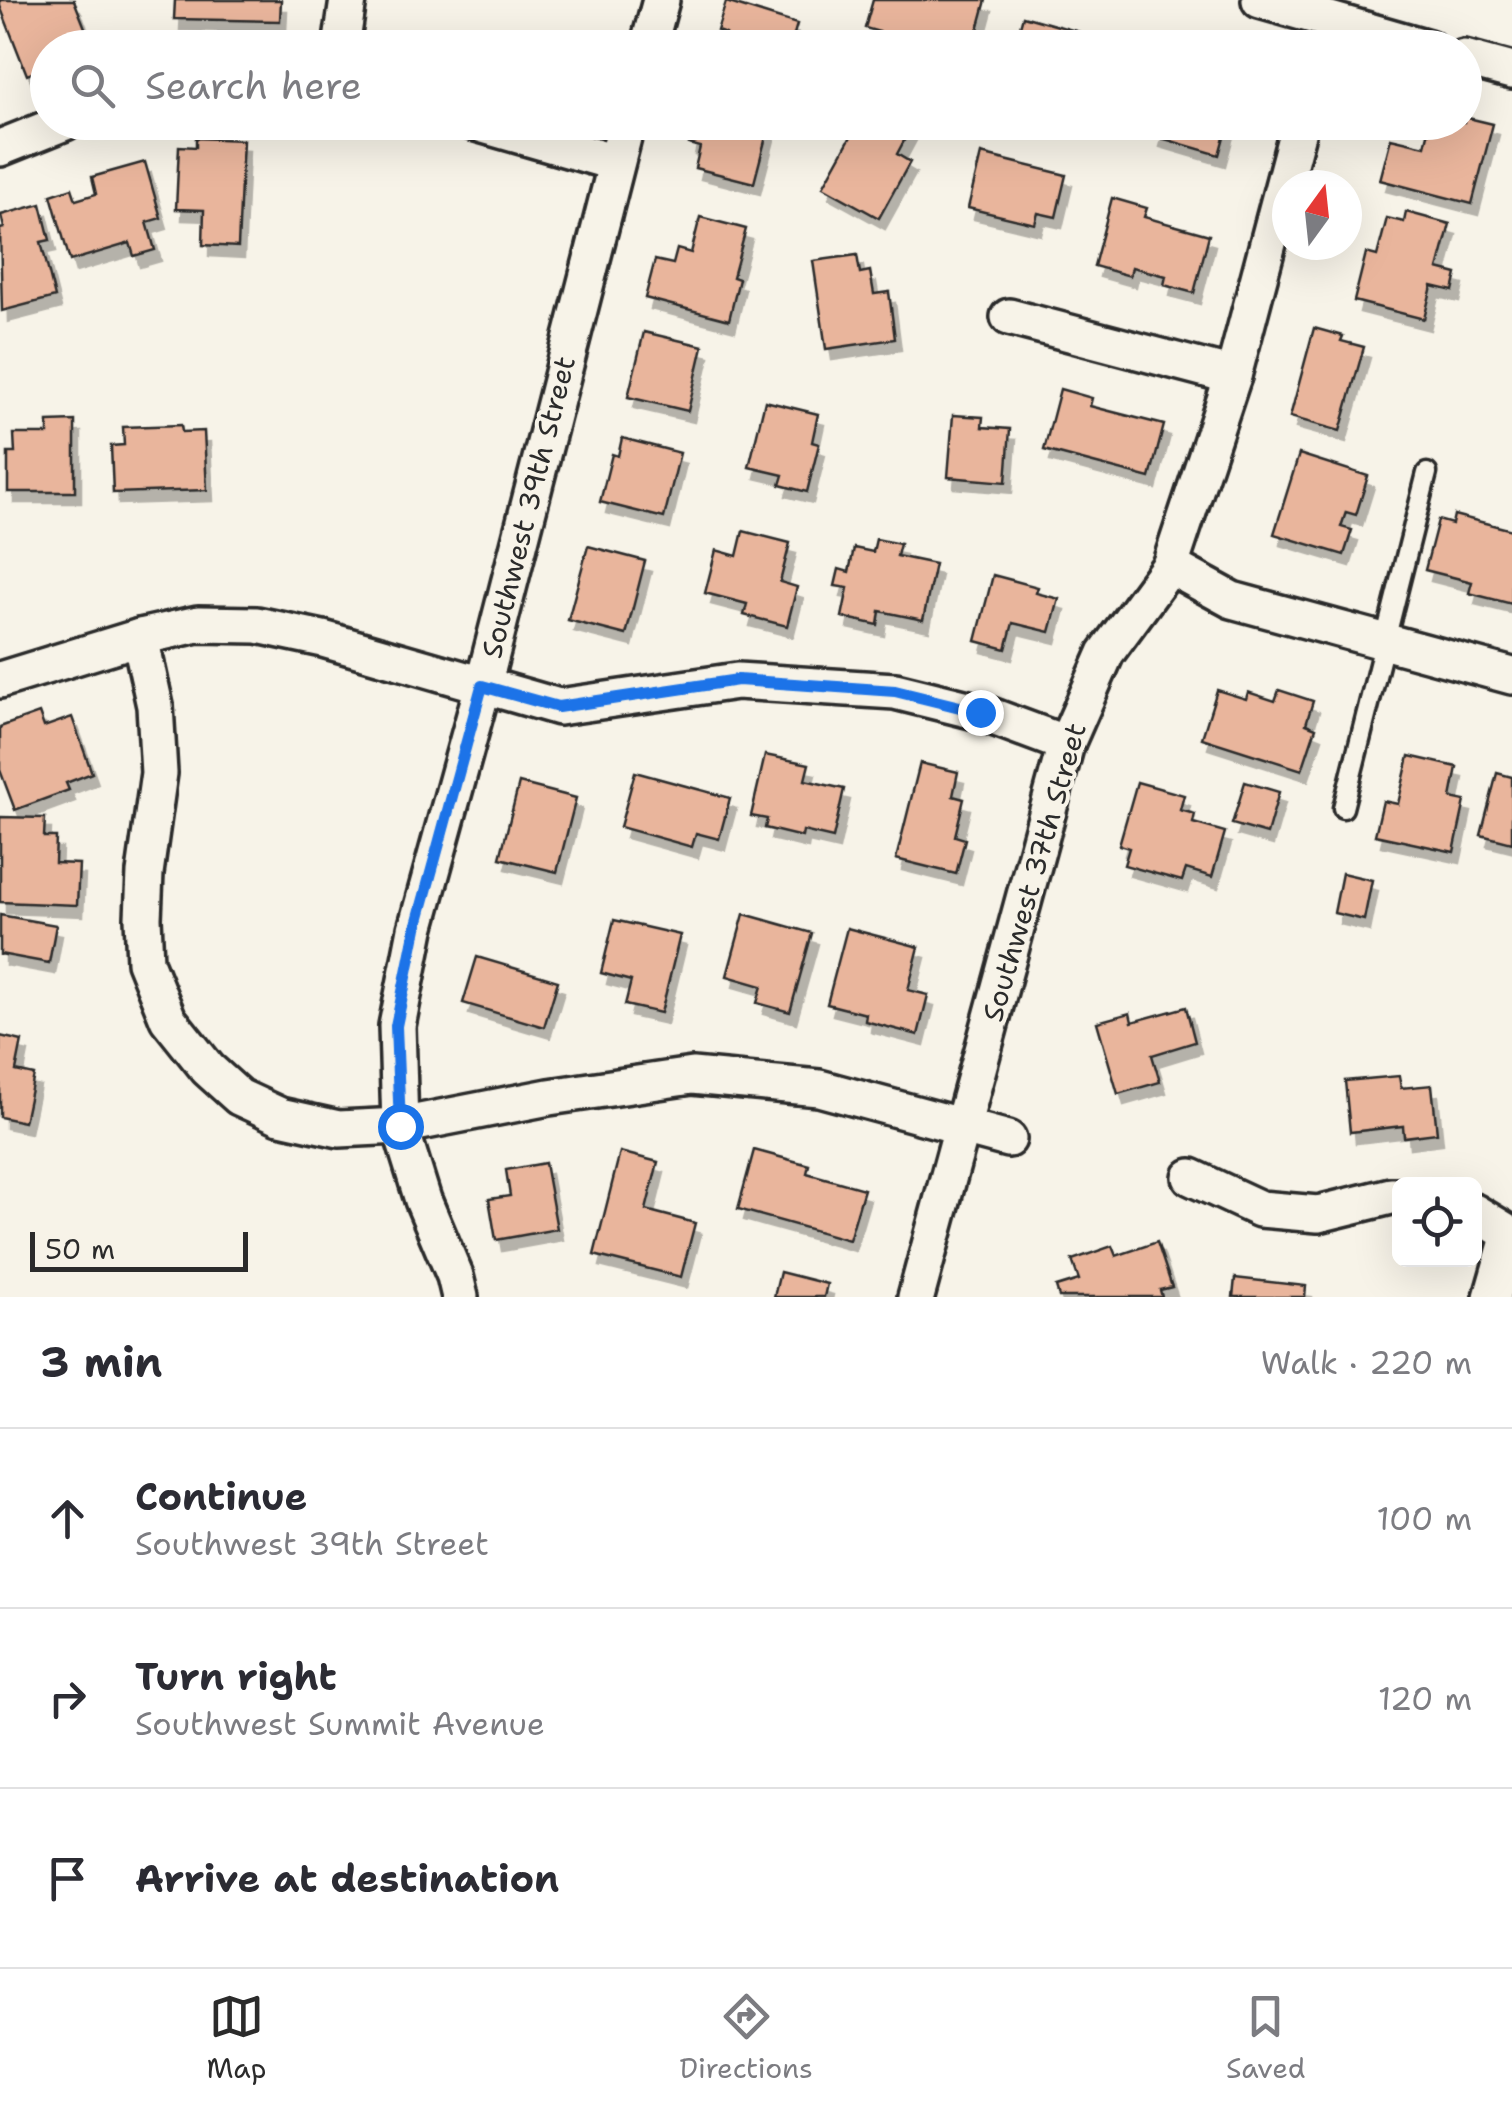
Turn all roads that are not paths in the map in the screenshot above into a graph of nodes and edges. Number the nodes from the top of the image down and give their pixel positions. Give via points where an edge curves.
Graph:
1 (348, 0) edge
2 (661, 0) edge
3 (1260, 0) edge
4 (1328, 22) edge
5 (343, 30) edge
6 (653, 30) edge
7 (1359, 30) edge
8 (1482, 63) edge
9 (1512, 71) edge
10 (30, 136) edge
11 (537, 140) edge
12 (622, 140) edge
13 (1295, 140) edge
14 (0, 148) edge
15 (616, 162) junction
16 (1009, 317) dead end
17 (1233, 376) junction
18 (1428, 472) dead end
19 (1170, 566) junction
20 (140, 637) junction
21 (1384, 642) junction
22 (1512, 676) edge
23 (0, 680) edge
24 (482, 686) junction
25 (1066, 744) junction
26 (1342, 808) dead end
27 (964, 1125) junction
28 (400, 1126) junction
29 (1008, 1139) dead end
30 (1191, 1177) dead end
31 (1392, 1196) edge
32 (1482, 1217) edge
33 (1511, 1234) edge
34 (460, 1297) edge
35 (916, 1297) edge
36 (1492, 1297) edge

1 - 5 street
2 - 6 street
3 - 4 street
4 - 7 street
8 - 9 street
10 - 14 street
11 - 15 street
12 - 15 street, Southwest 39th Street
13 - 17 street, Southwest 37th Street
15 - 24 street, Southwest 39th Street
16 - 17 street
17 - 19 street, Southwest 37th Street
18 - 21 lane
19 - 21 street via 1232,600
19 - 25 street, Southwest 37th Street via 1106,653
20 - 23 street
20 - 24 street via 198,624 257,624
20 - 28 street via 155,706 159,773 145,874 145,962 168,1019 238,1097 280,1116 339,1129
21 - 22 street
21 - 26 lane
24 - 25 street via 558,707 738,680 895,691 980,712
24 - 28 street, Southwest 39th Street via 396,1026
25 - 27 street, Southwest 37th Street
27 - 28 street via 818,1088 692,1076
27 - 29 street
27 - 35 street, Southwest 37th Street
28 - 34 street, Southwest 39th Street
30 - 31 street via 1260,1208 1318,1214
32 - 33 street
33 - 36 street

